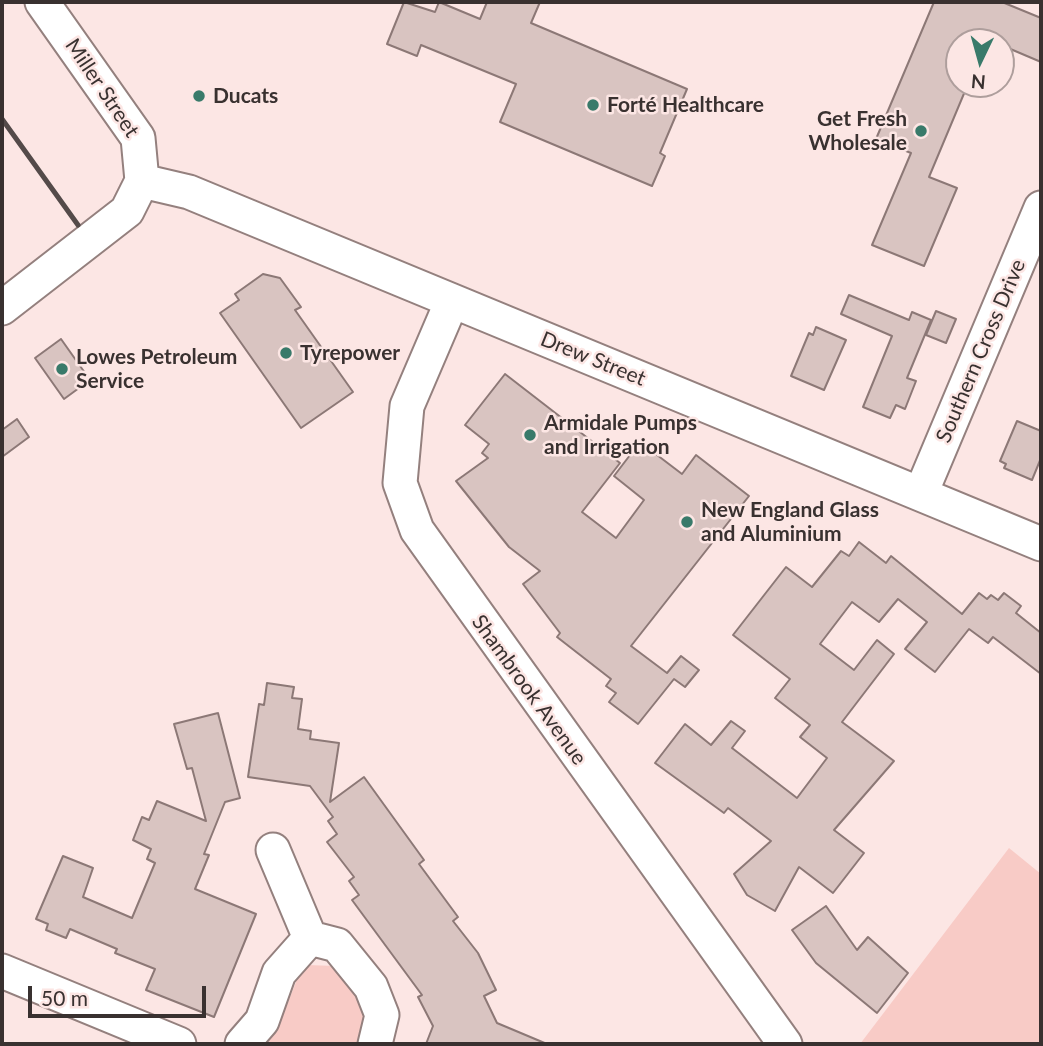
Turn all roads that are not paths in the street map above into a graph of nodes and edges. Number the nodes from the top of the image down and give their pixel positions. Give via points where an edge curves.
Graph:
1 (42, 2) edge
2 (142, 181) junction
3 (1041, 208) edge
4 (452, 301) junction
5 (2, 308) edge
6 (921, 493) junction
7 (1041, 544) edge
8 (272, 850) dead end
9 (310, 938) junction
10 (2, 971) edge
11 (179, 1044) edge
12 (242, 1044) edge
13 (375, 1044) edge
14 (785, 1044) edge

1 - 2 street, Miller Street via 138,138
2 - 4 street, Drew Street via 189,192
2 - 5 street via 128,211
3 - 6 street, Southern Cross Drive
4 - 6 street, Drew Street
4 - 14 street, Shambrook Avenue via 407,406 400,483 416,530
6 - 7 street, Drew Street
8 - 9 street
9 - 12 street via 279,972 262,1021
9 - 13 street via 337,944 371,987 382,1015
10 - 11 street

